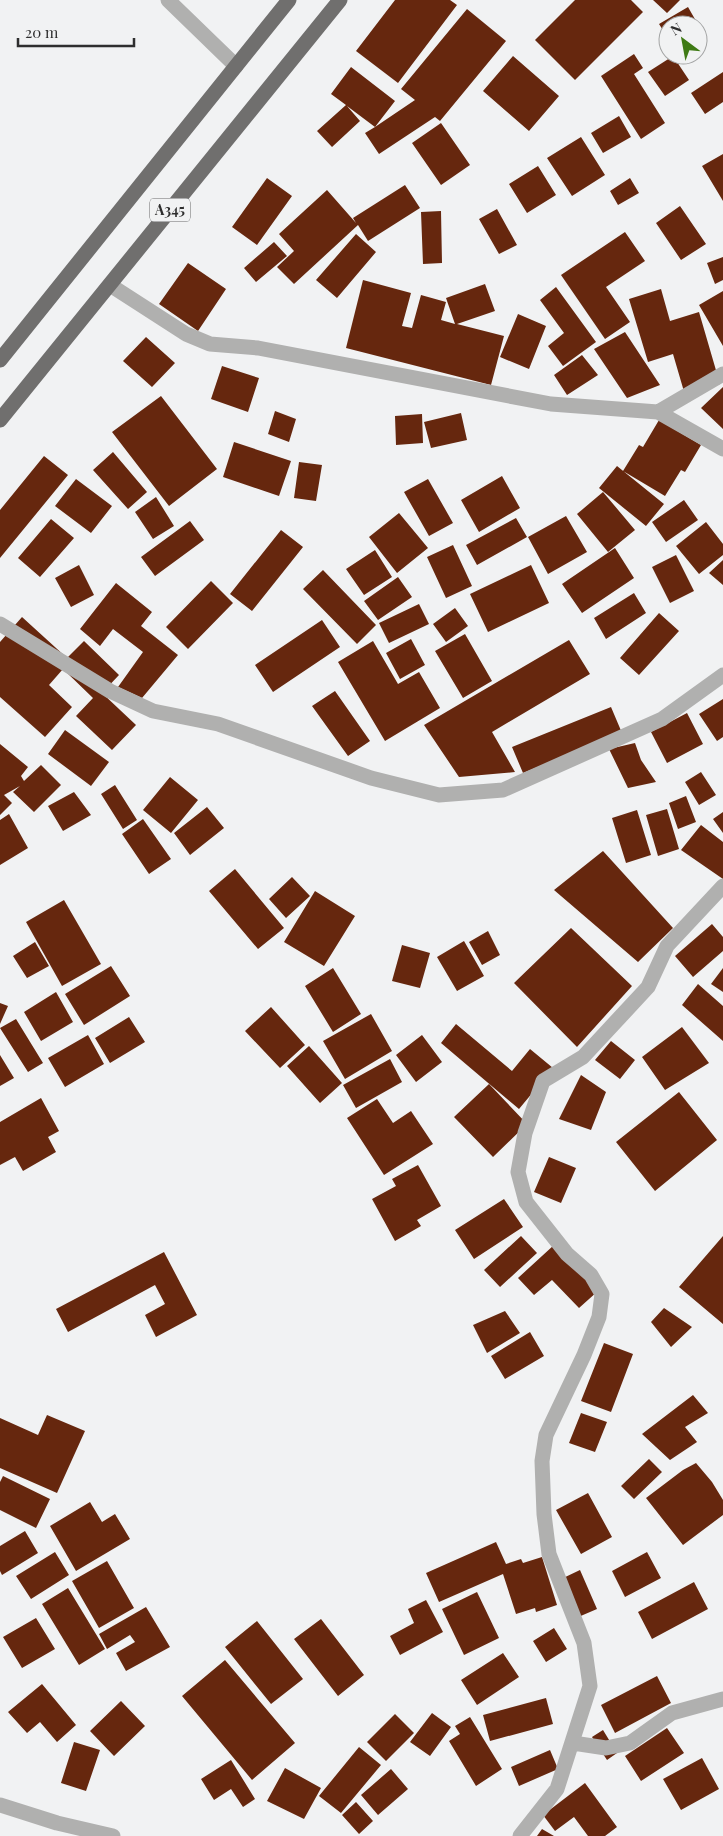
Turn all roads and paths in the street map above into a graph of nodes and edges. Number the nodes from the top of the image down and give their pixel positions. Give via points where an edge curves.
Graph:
1 (168, 0) edge
2 (289, 0) edge
3 (340, 0) edge
4 (236, 66) junction
5 (110, 285) junction
6 (0, 360) edge
7 (723, 374) edge
8 (658, 412) junction
9 (0, 420) edge
10 (723, 449) edge
11 (0, 624) edge
12 (723, 674) edge
13 (723, 886) edge
14 (723, 1699) edge
15 (573, 1743) junction
16 (0, 1805) edge
17 (113, 1836) edge
18 (520, 1836) edge

1 - 4 street
2 - 4 highway, A345
3 - 5 highway, A345
4 - 6 highway, A345
5 - 8 street via 186,334 210,344 258,348 551,404
5 - 9 highway, A345
7 - 8 street
8 - 10 street
11 - 12 street via 110,691 153,711 218,724 371,778 440,795 503,790 662,719
13 - 15 street via 667,946 648,987 583,1057 544,1082 525,1132 518,1172 526,1202 567,1254 591,1275 602,1294 599,1317 584,1355 546,1435 542,1461 549,1554 584,1643 590,1686
14 - 15 street via 672,1713 630,1744 606,1748
15 - 18 street via 557,1789
16 - 17 street

